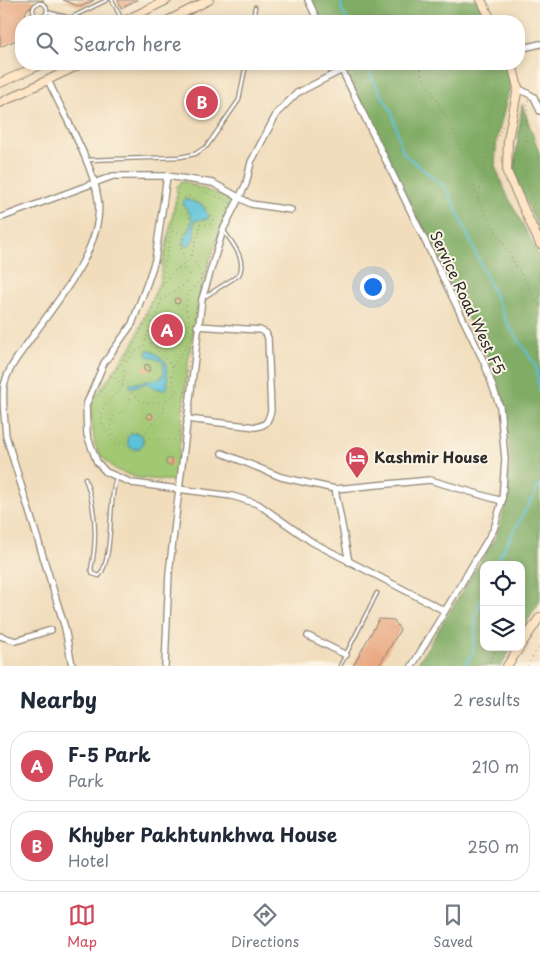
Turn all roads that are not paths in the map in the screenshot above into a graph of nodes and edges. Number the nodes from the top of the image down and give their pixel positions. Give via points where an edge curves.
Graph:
1 (107, 0) edge
2 (112, 0) edge
3 (167, 0) edge
4 (209, 0) edge
5 (308, 0) edge
6 (481, 0) edge
7 (255, 7) dead end
8 (47, 12) junction
9 (37, 15) edge
10 (43, 15) edge
11 (56, 15) edge
12 (79, 15) edge
13 (120, 15) edge
14 (136, 15) edge
15 (179, 15) edge
16 (253, 15) edge
17 (315, 15) edge
18 (489, 15) edge
19 (540, 44) edge
20 (525, 48) edge
21 (28, 70) edge
22 (44, 70) edge
23 (69, 70) edge
24 (245, 70) edge
25 (342, 70) joint
26 (514, 70) edge
27 (48, 80) junction
28 (0, 83) edge
29 (518, 88) junction
30 (0, 103) edge
31 (540, 111) edge
32 (84, 160) junction
33 (167, 176) junction
34 (94, 182) junction
35 (240, 196) junction
36 (291, 210) dead end
37 (0, 218) edge
38 (223, 230) junction
39 (540, 244) edge
40 (202, 299) junction
41 (197, 326) junction
42 (187, 419) junction
43 (3, 436) edge
44 (222, 453) dead end
45 (85, 478) dead end
46 (116, 478) junction
47 (180, 488) junction
48 (335, 489) junction
49 (502, 501) junction
50 (349, 562) junction
51 (377, 593) dead end
52 (445, 611) junction
53 (540, 617) edge
54 (51, 630) dead end
55 (0, 636) edge
56 (308, 636) dead end
57 (525, 640) edge
58 (518, 651) edge
59 (346, 656) junction
60 (72, 666) edge
61 (165, 666) edge
62 (340, 666) edge
63 (412, 666) edge
64 (507, 666) edge

1 - 12 lane
2 - 13 lane
3 - 14 street
4 - 15 street
5 - 17 street
6 - 18 street
7 - 16 lane
8 - 9 lane via 45,4 41,4 33,8
8 - 10 lane
8 - 11 lane
19 - 20 street
21 - 28 street
22 - 27 street
23 - 27 street
24 - 32 lane via 239,100 207,146 195,154
25 - 35 street via 297,93 277,112 251,162
25 - 49 street, Service Road West F5 via 484,362 500,407 505,459
26 - 29 street
27 - 30 street
27 - 32 street
29 - 31 street via 534,97
29 - 39 street via 508,139 507,172
32 - 34 street
33 - 34 street via 113,176
33 - 35 street via 213,182
33 - 46 street via 155,260 148,281 132,324 104,363 86,405 85,423 97,462
34 - 37 street
34 - 43 street via 98,200 97,224 89,249 13,363 4,386
35 - 36 street via 251,204
35 - 38 street
38 - 40 street
38 - 40 lane via 240,257 242,270
40 - 41 street
41 - 42 street
41 - 42 street via 266,333 271,411 268,421 256,427
42 - 47 street
43 - 60 street via 65,628
44 - 48 street via 281,477
45 - 46 lane via 95,516 92,569 93,574 99,576 103,572 108,548
46 - 47 street
47 - 50 street via 232,496 258,504 312,542
47 - 61 street via 169,573
48 - 49 street via 430,480
48 - 50 street
49 - 52 street, Service Road West F5 via 494,529
50 - 52 street
51 - 59 lane
52 - 63 street, Service Road West F5
53 - 57 street
54 - 55 street via 16,641
56 - 59 street
58 - 64 street
59 - 62 lane

